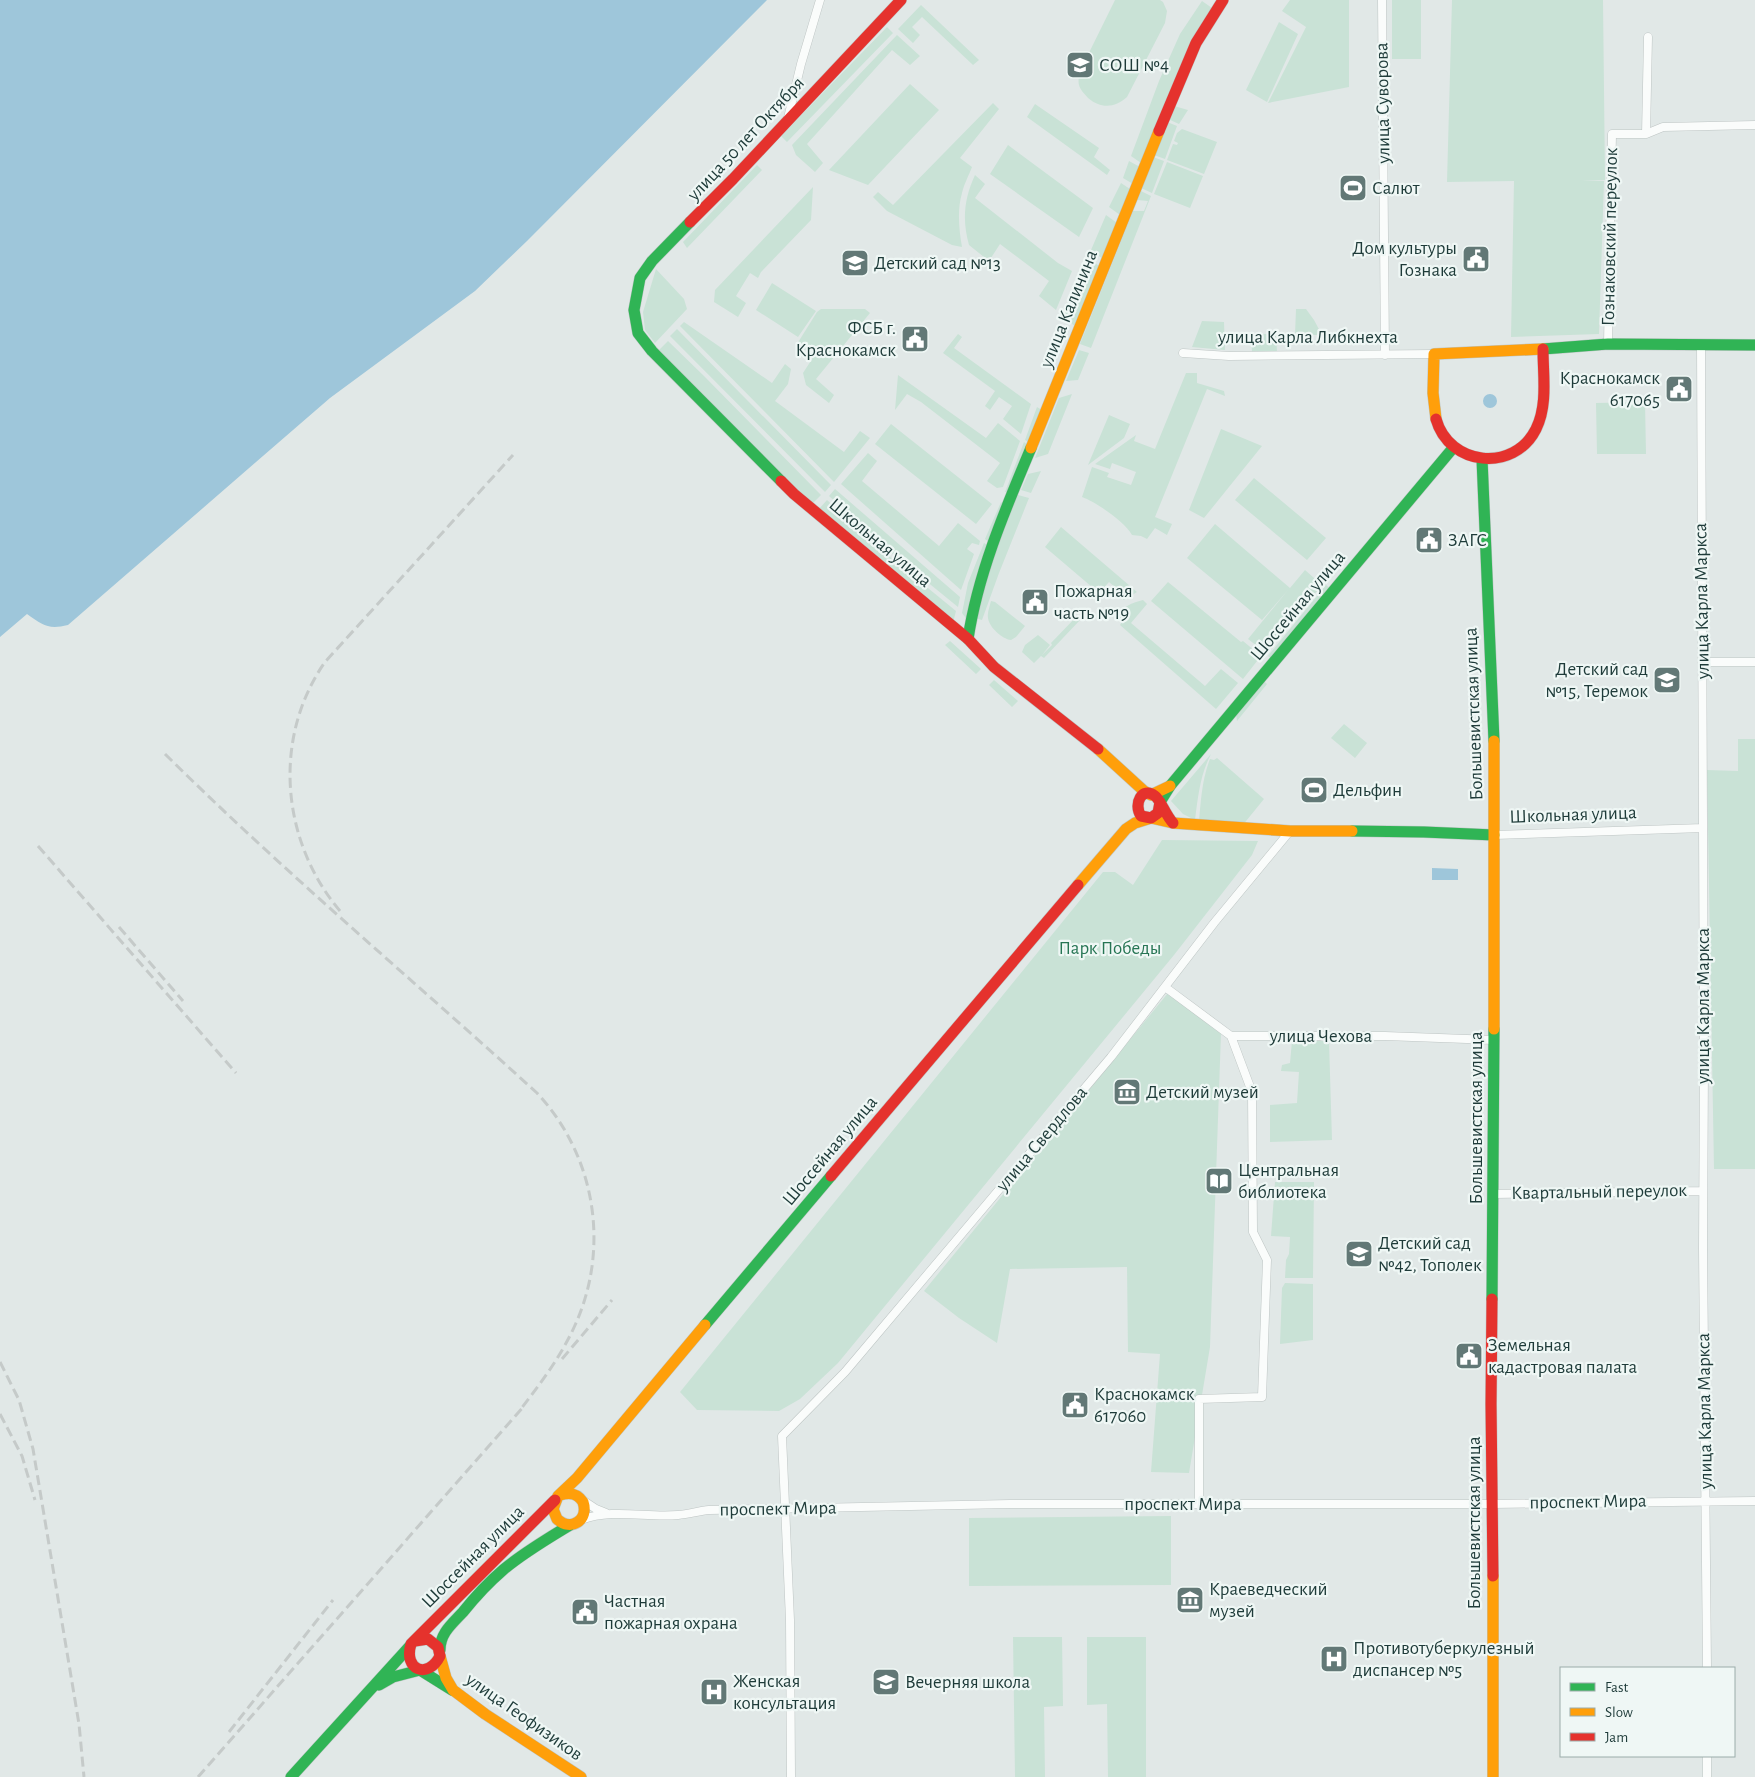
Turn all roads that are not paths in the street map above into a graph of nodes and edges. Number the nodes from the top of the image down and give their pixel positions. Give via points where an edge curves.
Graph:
1 (820, 0) edge
2 (901, 0) edge
3 (1223, 0) edge
4 (1382, 0) edge
5 (1648, 37) dead end
6 (787, 120) junction
7 (1755, 125) edge
8 (1646, 134) junction
9 (634, 310) joint
10 (1608, 344) junction
11 (1701, 344) junction
12 (1755, 345) edge
13 (1543, 349) junction
14 (1183, 353) dead end
15 (1434, 354) junction
16 (1385, 355) junction
17 (1453, 448) junction
18 (1482, 459) junction
19 (968, 639) junction
20 (1703, 662) junction
21 (1755, 662) edge
22 (1131, 780) junction
23 (1156, 798) junction
24 (1136, 805) junction
25 (1151, 818) junction
26 (1173, 823) junction
27 (1703, 828) junction
28 (1126, 829) junction
29 (1290, 831) junction
30 (1494, 835) junction
31 (1165, 988) junction
32 (1231, 1036) junction
33 (1494, 1040) junction
34 (1703, 1191) junction
35 (1494, 1194) junction
36 (581, 1473) junction
37 (558, 1497) junction
38 (583, 1500) junction
39 (1706, 1501) junction
40 (1755, 1501) edge
41 (1493, 1504) junction
42 (1199, 1505) junction
43 (786, 1509) junction
44 (611, 1514) junction
45 (575, 1523) junction
46 (413, 1643) junction
47 (440, 1653) junction
48 (1707, 1667) edge
49 (420, 1670) junction
50 (453, 1690) junction
51 (367, 1693) junction
52 (1708, 1757) edge
53 (291, 1777) edge
54 (580, 1777) edge
55 (791, 1777) edge
56 (1493, 1777) edge
57 (1708, 1777) edge

1 - 6 street
2 - 6 street, улица 50 лет Октября
3 - 19 street, улица Калинина via 1196,43 1012,491 986,564
4 - 16 street, улица Суворова
5 - 8 street, Гознаковский переулок
6 - 9 street, улица 50 лет Октября via 652,261 640,278
7 - 8 street, Гознаковский переулок via 1663,127
8 - 10 street, Гознаковский переулок via 1612,134
9 - 19 street, Школьная улица via 638,333 652,351 794,494
10 - 11 street
10 - 13 street
11 - 12 street
11 - 20 street, улица Карла Маркса
13 - 15 street
13 - 18 street via 1543,403 1536,429 1519,450 1505,457
14 - 16 street, улица Карла Либкнехта via 1229,356
15 - 16 street, улица Карла Либкнехта
15 - 17 street via 1433,408 1440,431
17 - 18 street
17 - 23 street, Шоссейная улица via 1170,786
18 - 30 street, Большевистская улица via 1494,748
19 - 22 street, Школьная улица via 994,667 1108,757
20 - 21 street
20 - 27 street, улица Карла Маркса
22 - 23 street, Школьная улица
22 - 24 street
23 - 24 street via 1147,794 1140,797
23 - 25 street via 1158,813
23 - 26 street
24 - 25 street via 1141,816
24 - 28 street
25 - 26 street, Школьная улица
25 - 28 street
26 - 29 street, Школьная улица
27 - 30 street, Школьная улица
27 - 34 street, улица Карла Маркса
28 - 36 street, Шоссейная улица
29 - 30 street, Школьная улица
29 - 31 street, улица Свердлова
30 - 33 street, Большевистская улица
31 - 32 street
31 - 43 street, улица Свердлова via 1111,1057 845,1372 782,1436
32 - 33 street, улица Чехова
32 - 42 street via 1252,1092 1253,1232 1267,1260 1262,1397 1199,1399
33 - 35 street, Большевистская улица
34 - 35 street, Квартальный переулок
34 - 39 street, улица Карла Маркса
35 - 41 street, Большевистская улица
36 - 37 street, Шоссейная улица
36 - 38 street via 579,1489
37 - 38 street via 570,1492
37 - 45 street via 553,1509 556,1519 565,1524
37 - 46 street, Шоссейная улица
38 - 44 street, проспект Мира
38 - 45 street via 585,1511
39 - 40 street, проспект Мира
39 - 41 street, проспект Мира
39 - 48 street, улица Карла Маркса
41 - 42 street, проспект Мира
41 - 56 street, Большевистская улица
42 - 43 street, проспект Мира via 1010,1504
43 - 44 street, проспект Мира via 709,1510 678,1516
43 - 55 street
44 - 45 street, проспект Мира via 592,1516
45 - 47 street, Шоссейная улица via 530,1550 494,1578 445,1632 440,1640
46 - 47 street via 419,1638 430,1639 438,1645
46 - 49 street via 409,1660
46 - 51 street, Шоссейная улица
47 - 49 street via 435,1666
47 - 50 street, улица Геофизиков via 446,1678
49 - 50 street
49 - 51 street, Шоссейная улица via 393,1677
50 - 54 street, улица Геофизиков
51 - 53 street, Шоссейная улица
52 - 57 street

